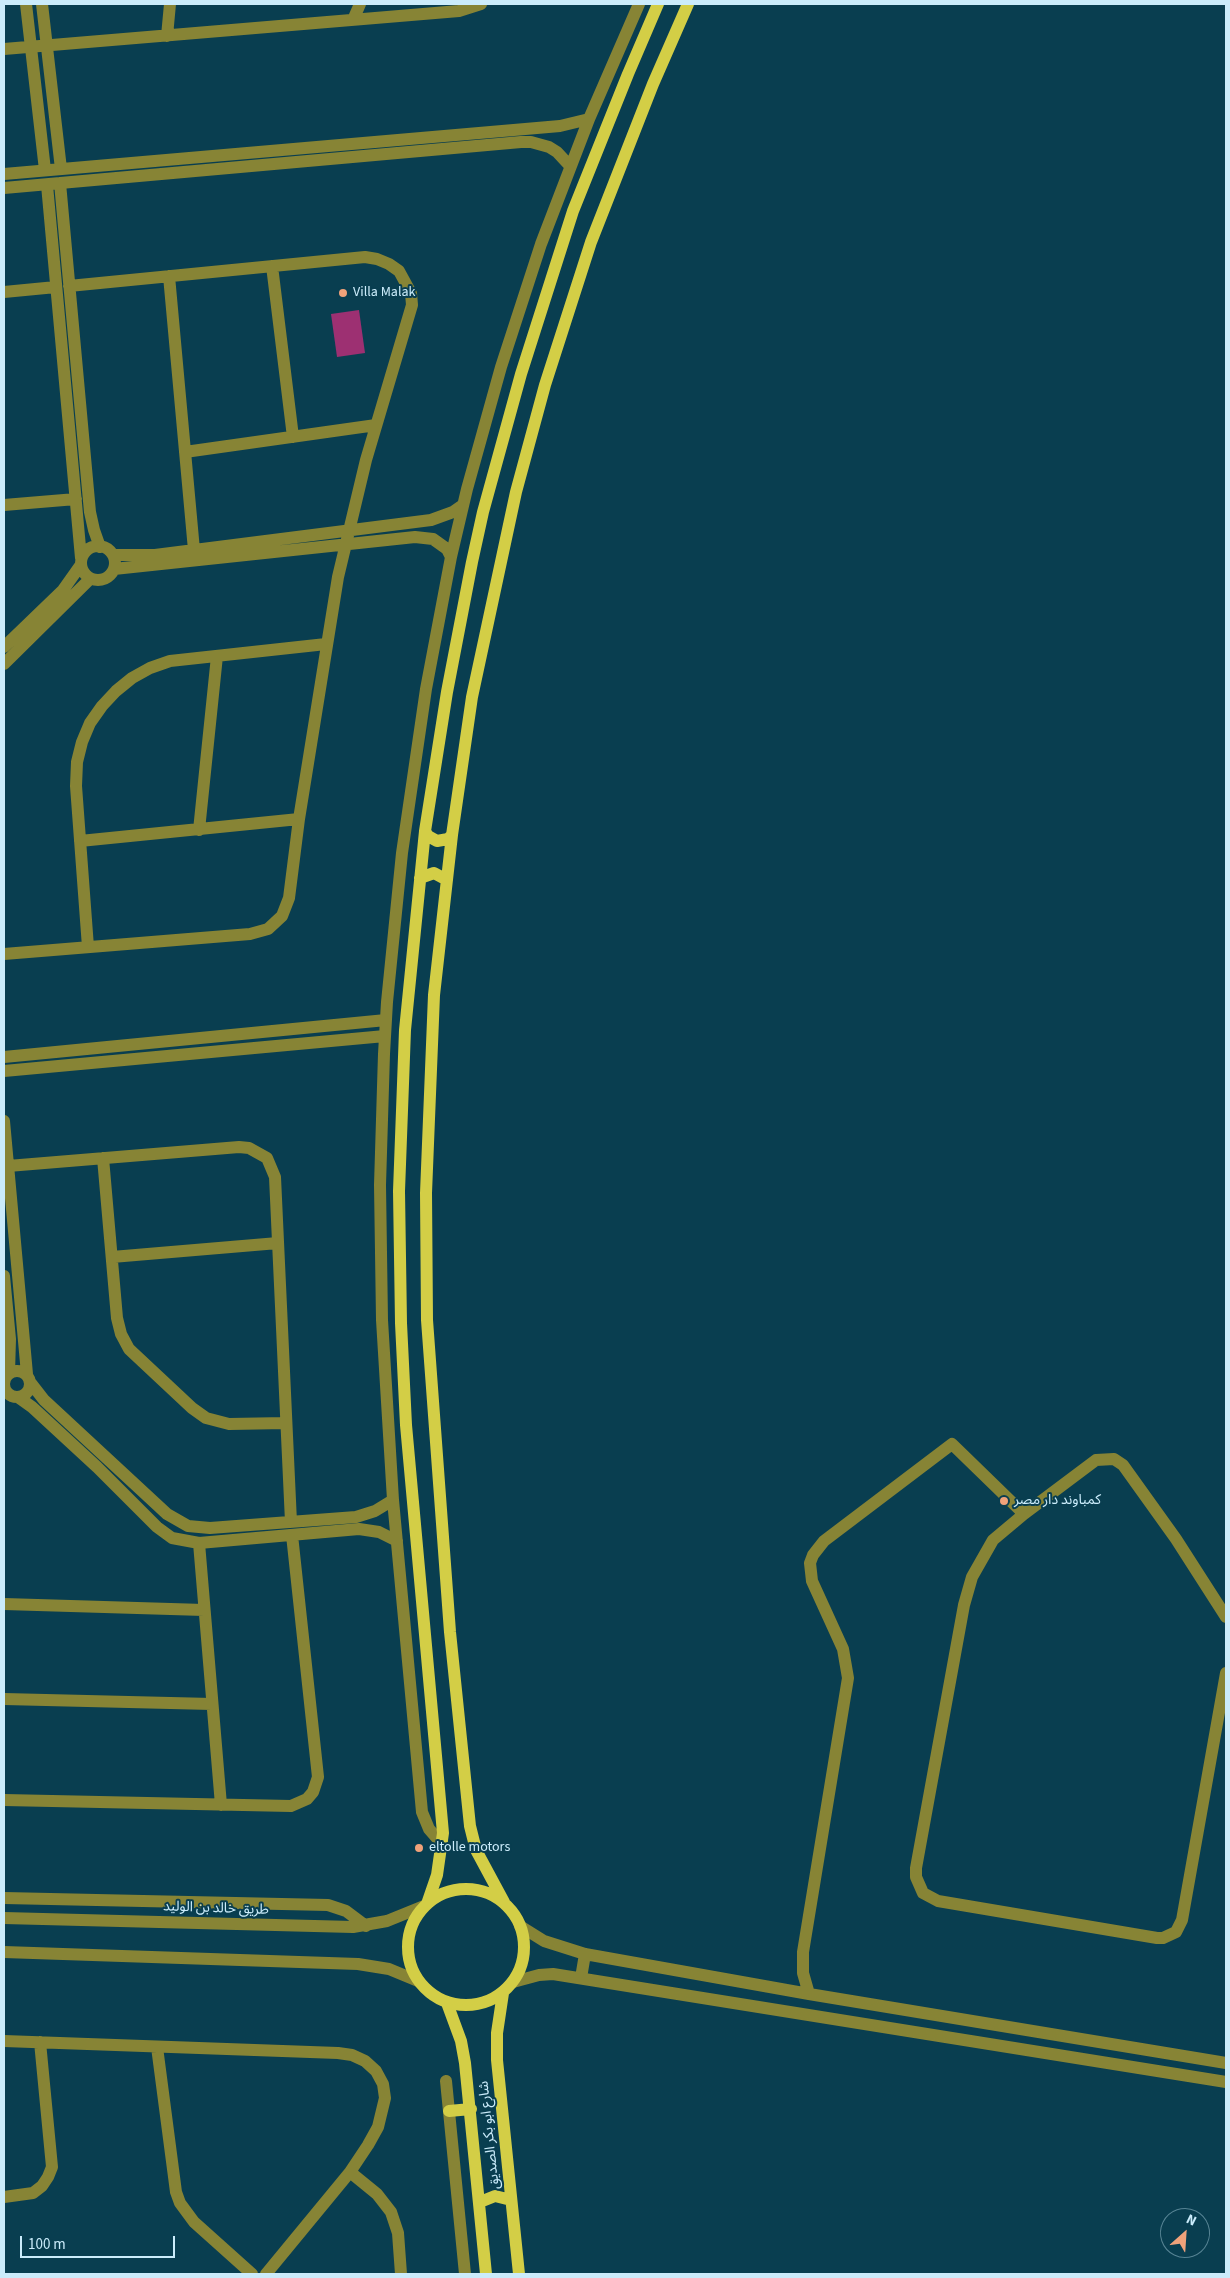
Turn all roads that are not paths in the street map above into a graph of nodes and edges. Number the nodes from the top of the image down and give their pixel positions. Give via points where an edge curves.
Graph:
1 (26, 4) edge
2 (42, 4) edge
3 (170, 4) edge
4 (360, 4) edge
5 (481, 4) edge
6 (639, 4) edge
7 (658, 4) edge
8 (688, 4) edge
9 (353, 20) junction
10 (167, 36) junction
11 (47, 45) junction
12 (31, 46) junction
13 (4, 49) edge
14 (589, 119) junction
15 (202, 156) junction
16 (570, 166) junction
17 (51, 170) junction
18 (204, 171) junction
19 (4, 174) edge
20 (52, 184) junction
21 (4, 188) edge
22 (272, 266) junction
23 (169, 276) junction
24 (63, 287) junction
25 (4, 292) edge
26 (376, 426) junction
27 (293, 437) junction
28 (185, 452) junction
29 (76, 499) junction
30 (4, 505) edge
31 (463, 505) junction
32 (348, 530) junction
33 (345, 544) junction
34 (100, 546) junction
35 (194, 550) junction
36 (113, 556) junction
37 (451, 557) junction
38 (81, 562) junction
39 (114, 569) junction
40 (90, 579) junction
41 (326, 644) junction
42 (4, 647) edge
43 (217, 656) junction
44 (4, 664) edge
45 (299, 819) junction
46 (199, 830) junction
47 (425, 831) junction
48 (452, 835) junction
49 (80, 841) junction
50 (420, 878) junction
51 (447, 880) junction
52 (88, 948) junction
53 (4, 954) edge
54 (386, 1020) junction
55 (385, 1036) junction
56 (4, 1057) edge
57 (5, 1075) edge
58 (4, 1121) edge
59 (103, 1158) junction
60 (8, 1166) junction
61 (278, 1243) junction
62 (112, 1257) junction
63 (4, 1276) edge
64 (6, 1376) edge
65 (29, 1378) junction
66 (11, 1396) edge
67 (286, 1423) junction
68 (393, 1500) junction
69 (1024, 1514) junction
70 (292, 1528) junction
71 (397, 1541) junction
72 (199, 1543) junction
73 (4, 1604) edge
74 (204, 1610) junction
75 (1226, 1617) edge
76 (1226, 1673) edge
77 (4, 1699) edge
78 (212, 1704) junction
79 (4, 1800) edge
80 (221, 1804) junction
81 (443, 1845) junction
82 (4, 1898) edge
83 (504, 1902) junction
84 (425, 1905) junction
85 (4, 1918) edge
86 (366, 1926) junction
87 (520, 1926) junction
88 (4, 1952) edge
89 (585, 1954) junction
90 (581, 1978) junction
91 (418, 1981) junction
92 (513, 1982) junction
93 (503, 1993) junction
94 (809, 1994) junction
95 (447, 2003) junction
96 (4, 2041) edge
97 (40, 2042) junction
98 (157, 2047) junction
99 (1226, 2063) edge
100 (446, 2081) dead end
101 (1226, 2082) edge
102 (448, 2110) junction
103 (471, 2110) junction
104 (350, 2172) junction
105 (4, 2197) edge
106 (511, 2200) junction
107 (480, 2202) junction
108 (252, 2274) edge
109 (266, 2274) edge
110 (401, 2274) edge
111 (465, 2274) edge
112 (483, 2274) edge
113 (519, 2274) edge

1 - 12 street
2 - 11 street
3 - 10 street
4 - 9 street
5 - 9 street via 459,11
6 - 14 street
7 - 47 main road via 573,211 521,374 472,562
8 - 48 main road via 599,218 545,385 508,525 476,678
9 - 10 street
10 - 11 street
11 - 12 street
11 - 17 street
12 - 13 street
12 - 17 street
14 - 15 street via 560,126
14 - 16 street
15 - 17 street
15 - 18 street
16 - 18 street via 549,147 531,142
16 - 31 street via 525,290
17 - 19 street
17 - 20 street
18 - 20 street
20 - 21 street
20 - 24 street
22 - 23 street
22 - 26 street via 365,257 389,264 406,281 412,306
22 - 27 street
23 - 24 street
23 - 28 street
24 - 25 street
24 - 29 street
24 - 34 street via 90,512
26 - 27 street
26 - 32 street
27 - 28 street
28 - 35 street
29 - 30 street
29 - 38 street
31 - 32 street via 431,520
31 - 37 street
32 - 33 street
32 - 35 street
33 - 37 street via 424,537 441,543
33 - 39 street
33 - 41 street
34 - 36 street
34 - 38 street via 87,550
35 - 36 street
36 - 39 street
37 - 54 street via 412,777
38 - 40 street via 85,576
38 - 42 street via 62,590
39 - 40 street via 102,580
40 - 44 street
41 - 43 street
41 - 45 street
43 - 46 street
43 - 49 street via 170,661 150,668 132,678 102,706 85,736 77,762
45 - 46 street
45 - 52 street via 287,907 268,929 250,934
46 - 49 street
47 - 48 main road via 437,841
47 - 50 main road
48 - 51 main road
49 - 52 street
50 - 51 main road via 434,872
50 - 81 main road via 404,1047 399,1191 401,1323 406,1425
51 - 83 main road via 433,1013 426,1194 427,1320 450,1632 468,1815 476,1850
52 - 53 street
54 - 55 street
54 - 56 street
55 - 57 street
55 - 68 street via 380,1185 382,1320
58 - 60 street
59 - 60 street
59 - 61 street via 239,1147 259,1152 267,1158 275,1177
59 - 62 street
60 - 65 street
61 - 62 street
61 - 67 street
62 - 67 street via 119,1326 125,1342 136,1355 206,1418 229,1424
63 - 64 street via 10,1339
64 - 65 street via 20,1371
64 - 66 street via 4,1385
65 - 66 street via 28,1392
65 - 70 street via 44,1400 180,1523 204,1529
66 - 72 street via 32,1407 157,1527 172,1538
67 - 70 street
68 - 70 street via 356,1517
68 - 71 street
69 - 75 street via 1096,1460 1118,1461 1176,1539
69 - 76 street via 993,1540 967,1590 916,1868 918,1886 923,1893 938,1901 1151,1937 1163,1938 1176,1932 1182,1920
69 - 94 street via 952,1444 824,1541 813,1554 810,1563 812,1582 843,1649 848,1678 803,1952 803,1973
70 - 71 street via 359,1529 379,1532
70 - 72 street
70 - 80 street via 317,1784 307,1799 291,1806
71 - 81 street via 422,1812 429,1829
72 - 74 street
73 - 74 street
74 - 78 street
77 - 78 street
78 - 80 street
79 - 80 street
81 - 84 main road via 438,1875
82 - 86 street via 328,1905 346,1911
83 - 84 main road via 479,1890 465,1889 451,1891
83 - 87 main road
84 - 86 street, طريق خالد بن الوليد
84 - 91 main road via 414,1919 409,1934 411,1967
85 - 86 street, طريق خالد بن الوليد
87 - 89 street via 544,1941
87 - 92 main road via 524,1955
88 - 91 street via 358,1964 389,1969
89 - 90 street
89 - 94 street
90 - 92 street via 553,1974
90 - 101 street
91 - 95 main road
92 - 93 main road
93 - 95 main road via 476,2005
93 - 106 main road, شارع ابو بكر الصديق via 498,2020 497,2060
94 - 99 street
95 - 103 main road, شارع ابو بكر الصديق via 462,2046
96 - 97 street
97 - 98 street
97 - 105 street via 52,2167 42,2186 33,2193
98 - 104 street via 338,2053 365,2061 376,2071 383,2084 385,2098 378,2127
98 - 108 street via 180,2203 194,2222
100 - 102 street
102 - 103 main road
102 - 111 street
103 - 107 main road, شارع ابو بكر الصديق
104 - 109 street
104 - 110 street via 377,2194 391,2212 398,2233
106 - 107 main road via 495,2196
106 - 113 main road, شارع ابو بكر الصديق
107 - 112 main road, شارع ابو بكر الصديق

